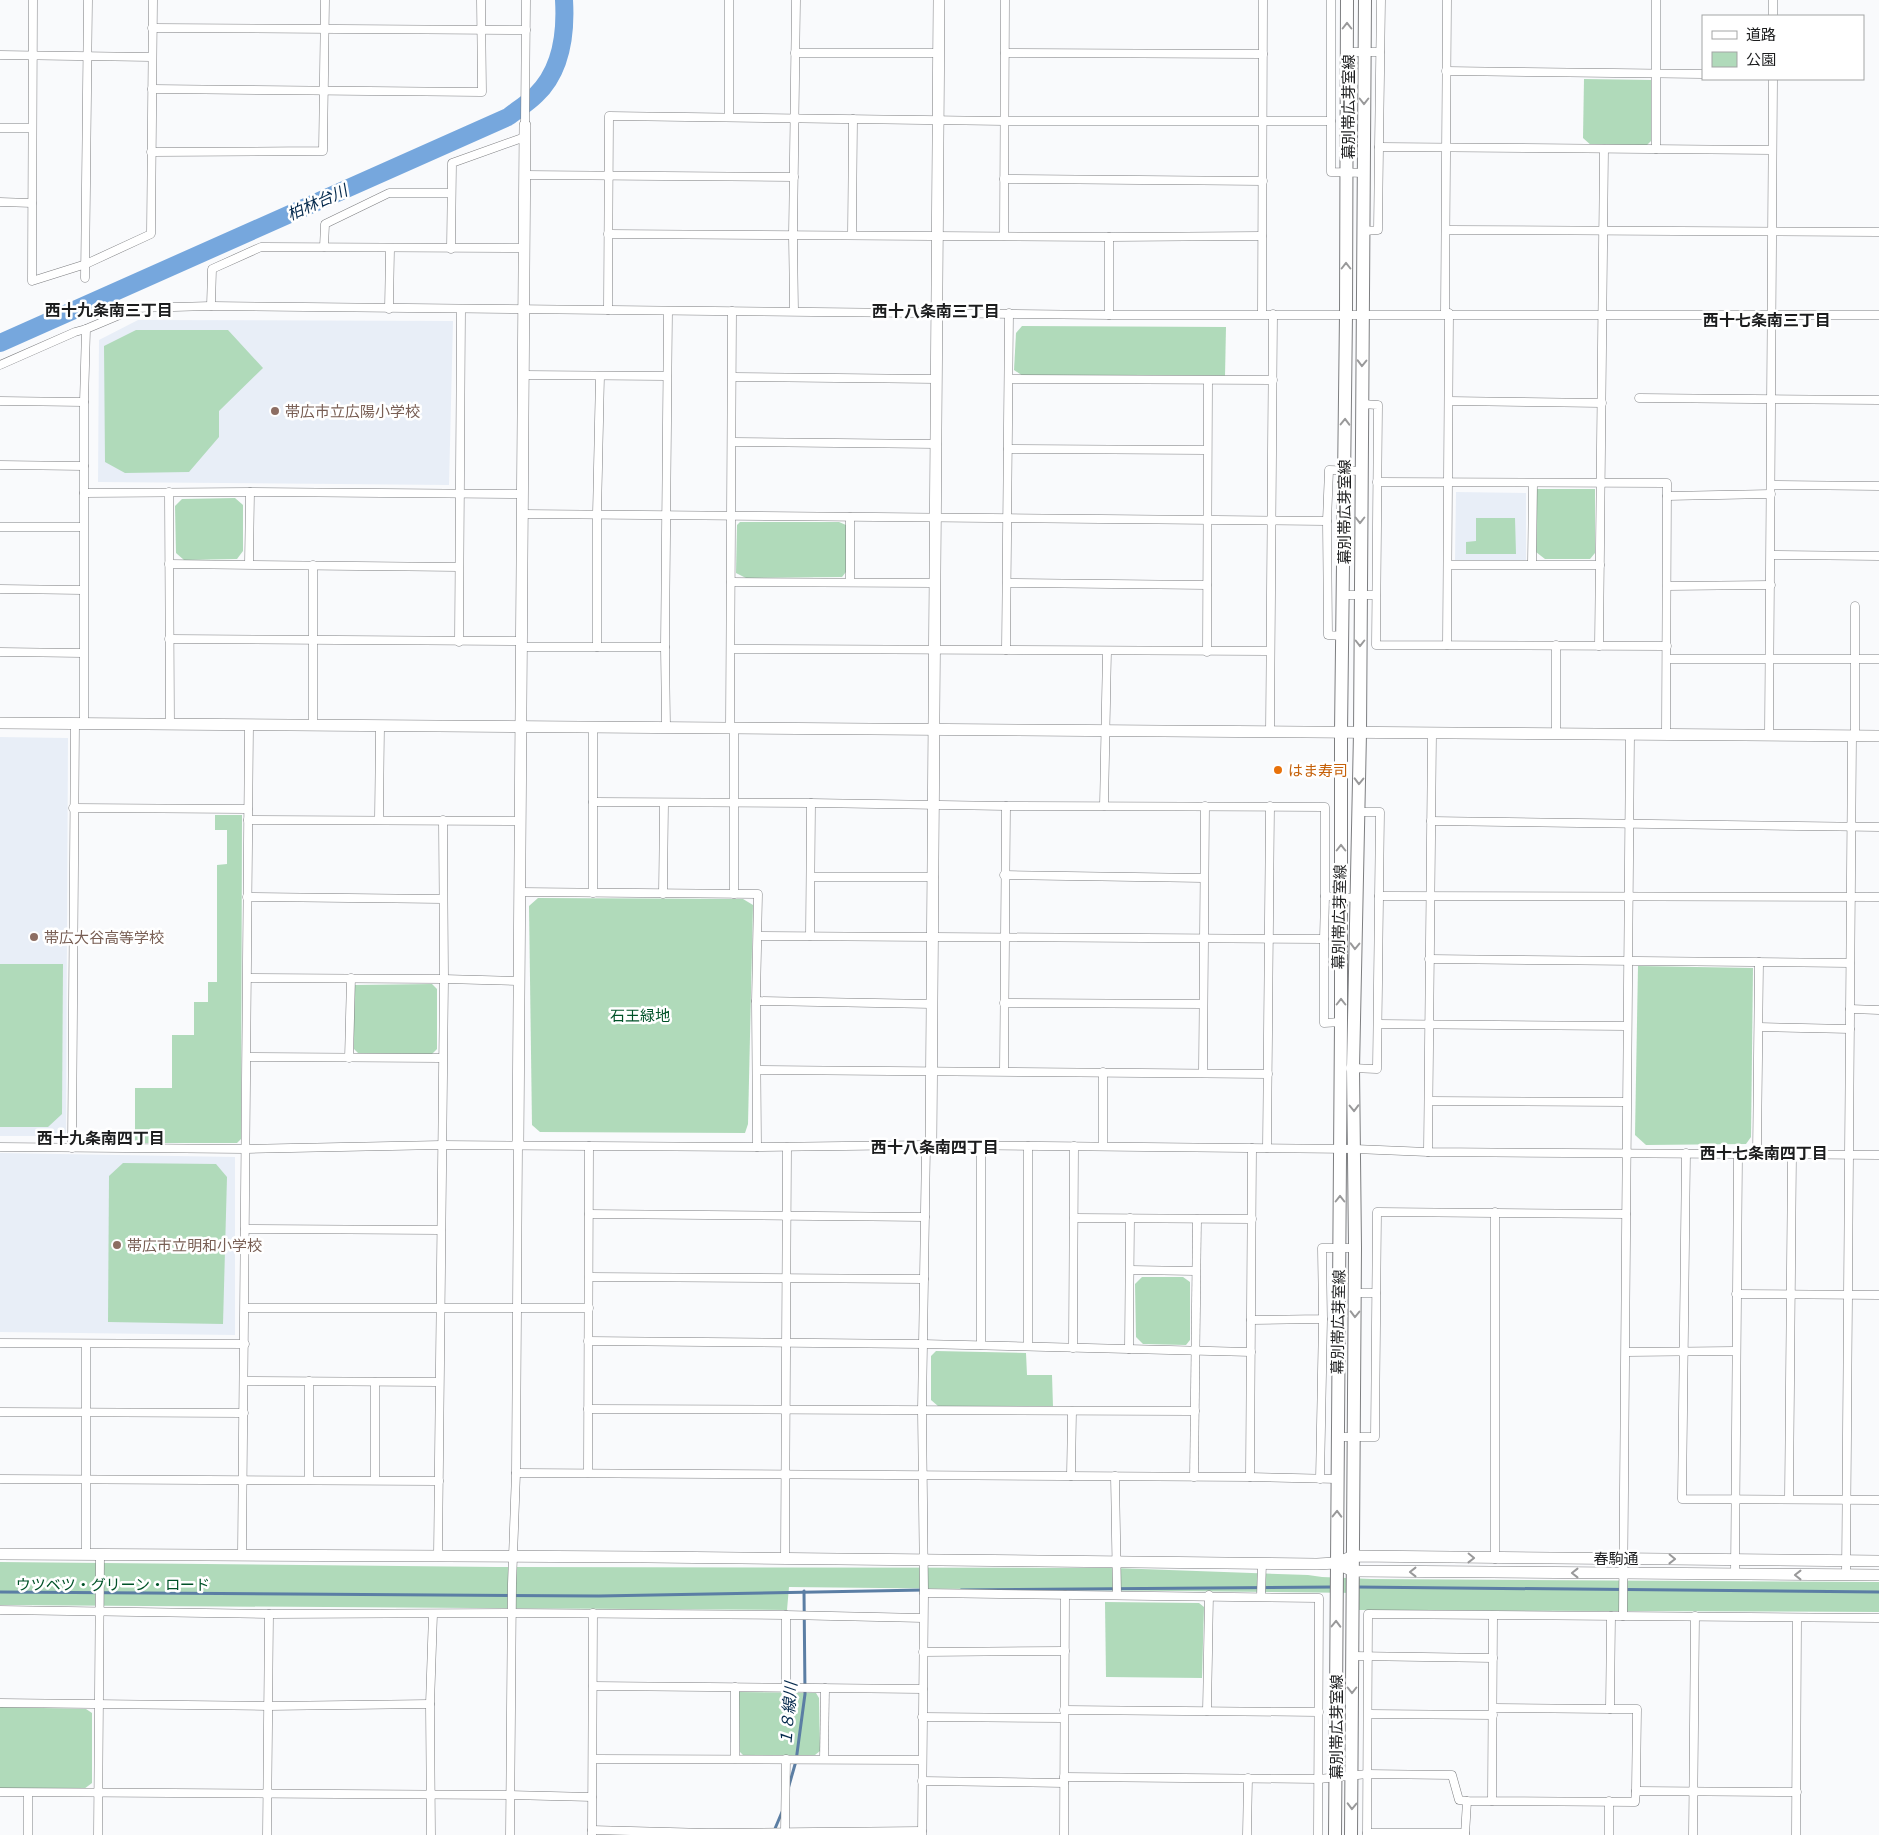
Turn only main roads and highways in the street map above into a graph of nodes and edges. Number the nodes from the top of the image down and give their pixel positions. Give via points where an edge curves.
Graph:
1 (1347, 0) edge
2 (1365, 0) edge
3 (1347, 1068) junction
4 (1335, 1835) edge
5 (1351, 1835) edge

3 -> 1 main road, 幕別帯広芽室線 via 1341,1022
2 -> 3 main road, 幕別帯広芽室線 via 1359,812
4 -> 3 main road, 幕別帯広芽室線 via 1340,1149
3 -> 5 main road, 幕別帯広芽室線 via 1354,1149 1355,1248

